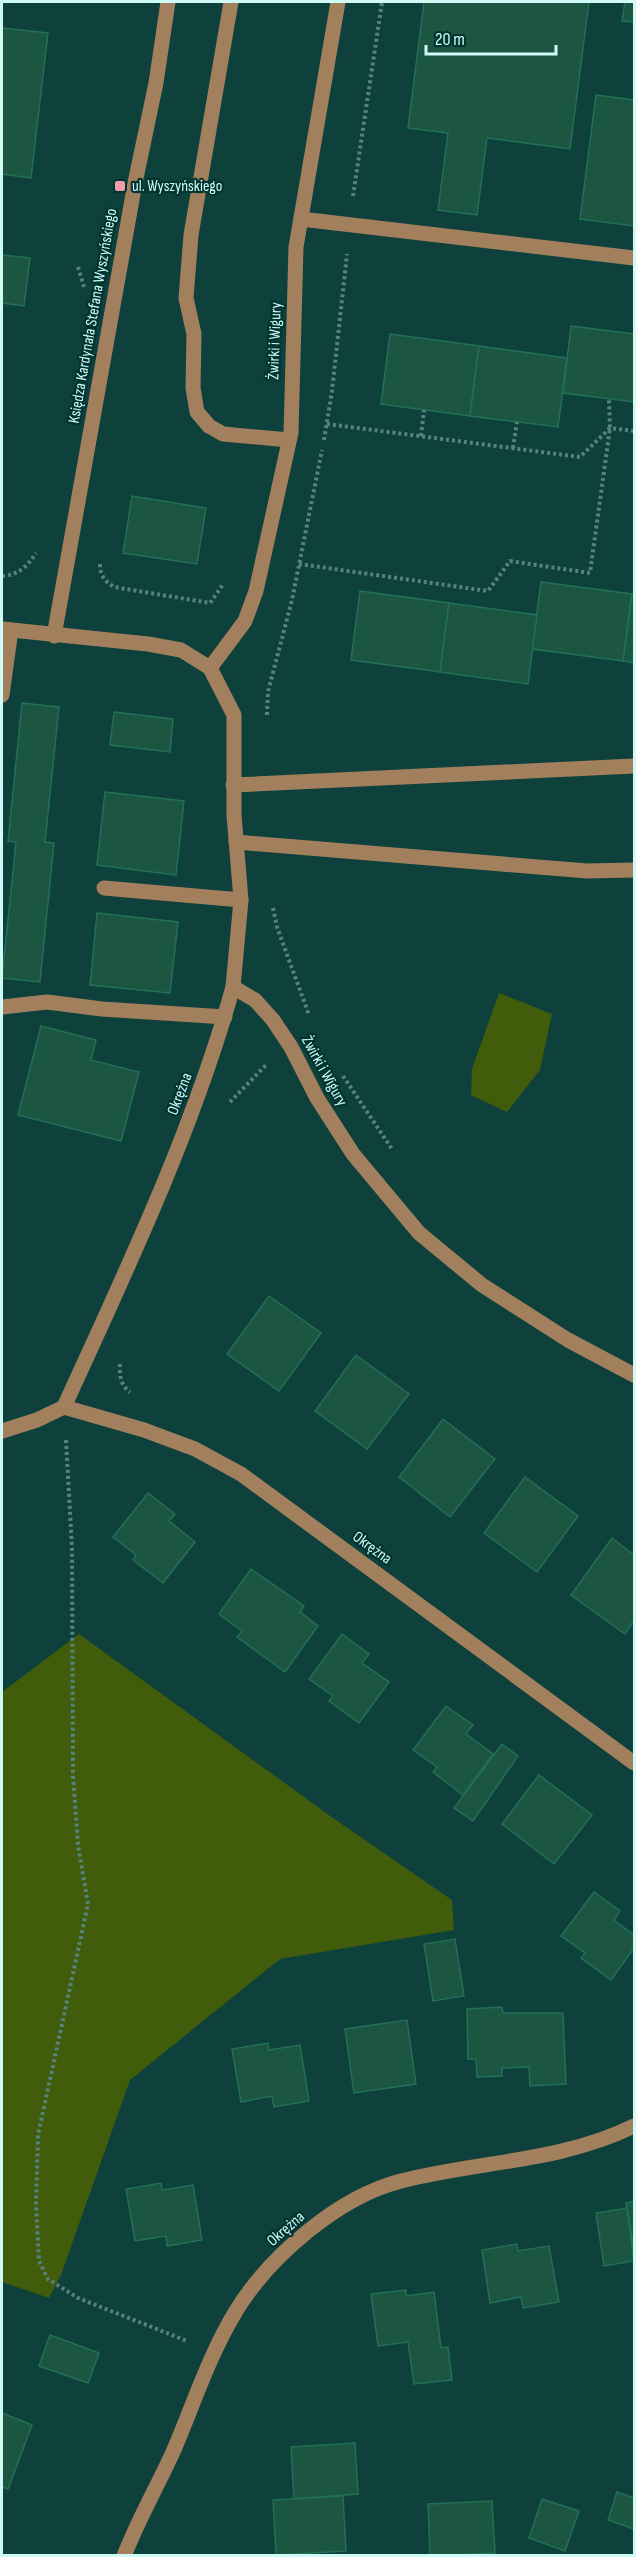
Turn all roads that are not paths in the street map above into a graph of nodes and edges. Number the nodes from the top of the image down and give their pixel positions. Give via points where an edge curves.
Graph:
1 (168, 2) edge
2 (231, 2) edge
3 (338, 2) edge
4 (301, 219) junction
5 (634, 258) edge
6 (289, 440) junction
7 (6, 629) edge
8 (54, 636) junction
9 (210, 668) junction
10 (2, 695) edge
11 (634, 766) edge
12 (233, 785) junction
13 (236, 842) junction
14 (634, 870) edge
15 (104, 888) dead end
16 (241, 900) junction
17 (233, 987) junction
18 (2, 1007) edge
19 (225, 1017) junction
20 (634, 1375) edge
21 (64, 1407) junction
22 (2, 1431) edge
23 (634, 1763) edge
24 (634, 2126) edge
25 (124, 2556) edge

1 - 8 street, Księdza Kardynała Stefana Wyszyńskiego
2 - 6 street via 190,235 186,298 194,334 193,388 197,412 223,434
3 - 4 street, Żwirki i Wigury
4 - 5 street
4 - 6 street, Żwirki i Wigury via 296,247
6 - 9 street, Żwirki i Wigury via 256,591 245,621
7 - 8 street
7 - 10 street
8 - 9 street via 181,650
9 - 12 street via 234,715
11 - 12 street
12 - 13 street
13 - 14 street via 587,871
13 - 16 street
15 - 16 street
16 - 17 street
17 - 19 street, Okrężna
17 - 20 street, Żwirki i Wigury via 255,1000 273,1020 353,1154 419,1233 490,1291 568,1340
18 - 19 street via 47,1002
19 - 21 street, Okrężna via 206,1078 163,1187
21 - 22 street
21 - 23 street, Okrężna via 195,1449 240,1474
24 - 25 street, Okrężna via 562,2153 398,2182 335,2211 269,2268 236,2311

